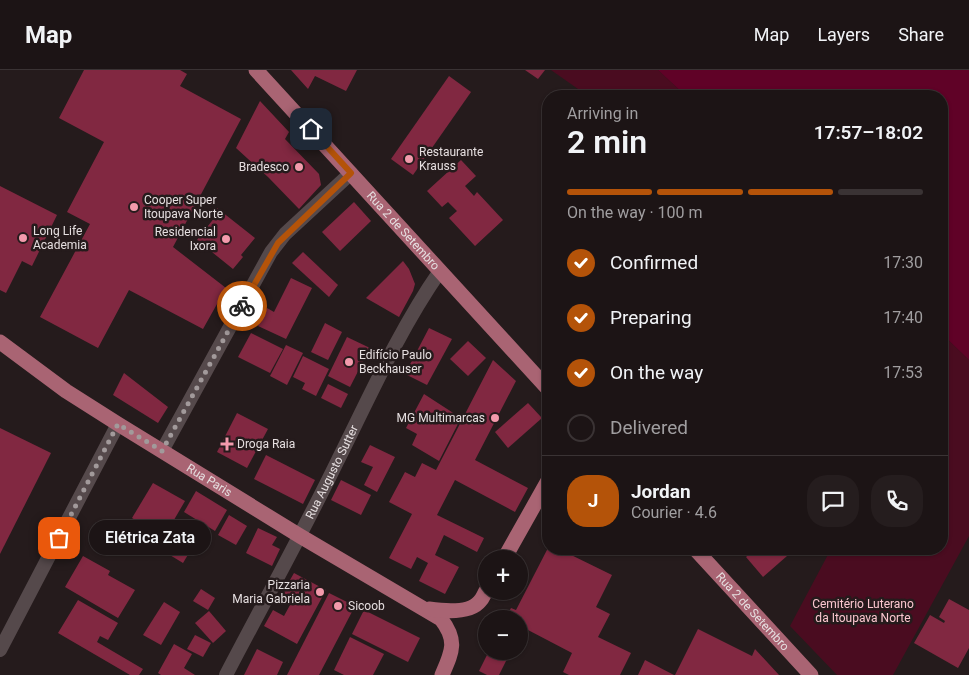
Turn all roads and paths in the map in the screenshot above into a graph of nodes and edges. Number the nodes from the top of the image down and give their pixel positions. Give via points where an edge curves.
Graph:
1 (256, 70) edge
2 (351, 173) junction
3 (440, 271) junction
4 (0, 342) edge
5 (542, 382) edge
6 (118, 424) junction
7 (162, 451) junction
8 (542, 491) edge
9 (300, 536) junction
10 (509, 550) edge
11 (701, 555) edge
12 (478, 600) edge
13 (425, 608) junction
14 (0, 650) edge
15 (226, 675) edge
16 (442, 675) edge
17 (811, 675) edge

1 - 2 main road, Rua 2 de Setembro
2 - 3 main road, Rua 2 de Setembro
2 - 7 street via 285,234 271,252
3 - 5 main road, Rua 2 de Setembro
3 - 9 street, Rua Augusto Sutter via 403,332
4 - 6 main road, Rua Paris via 66,391
6 - 7 main road, Rua Paris
6 - 14 street
7 - 9 main road, Rua Paris
8 - 10 main road
9 - 13 main road, Rua Paris
9 - 15 street, Rua Augusto Sutter
11 - 17 main road, Rua 2 de Setembro
12 - 13 main road, Rua Paris via 460,611
13 - 16 main road, Rua Paris via 441,619 452,640 452,651

